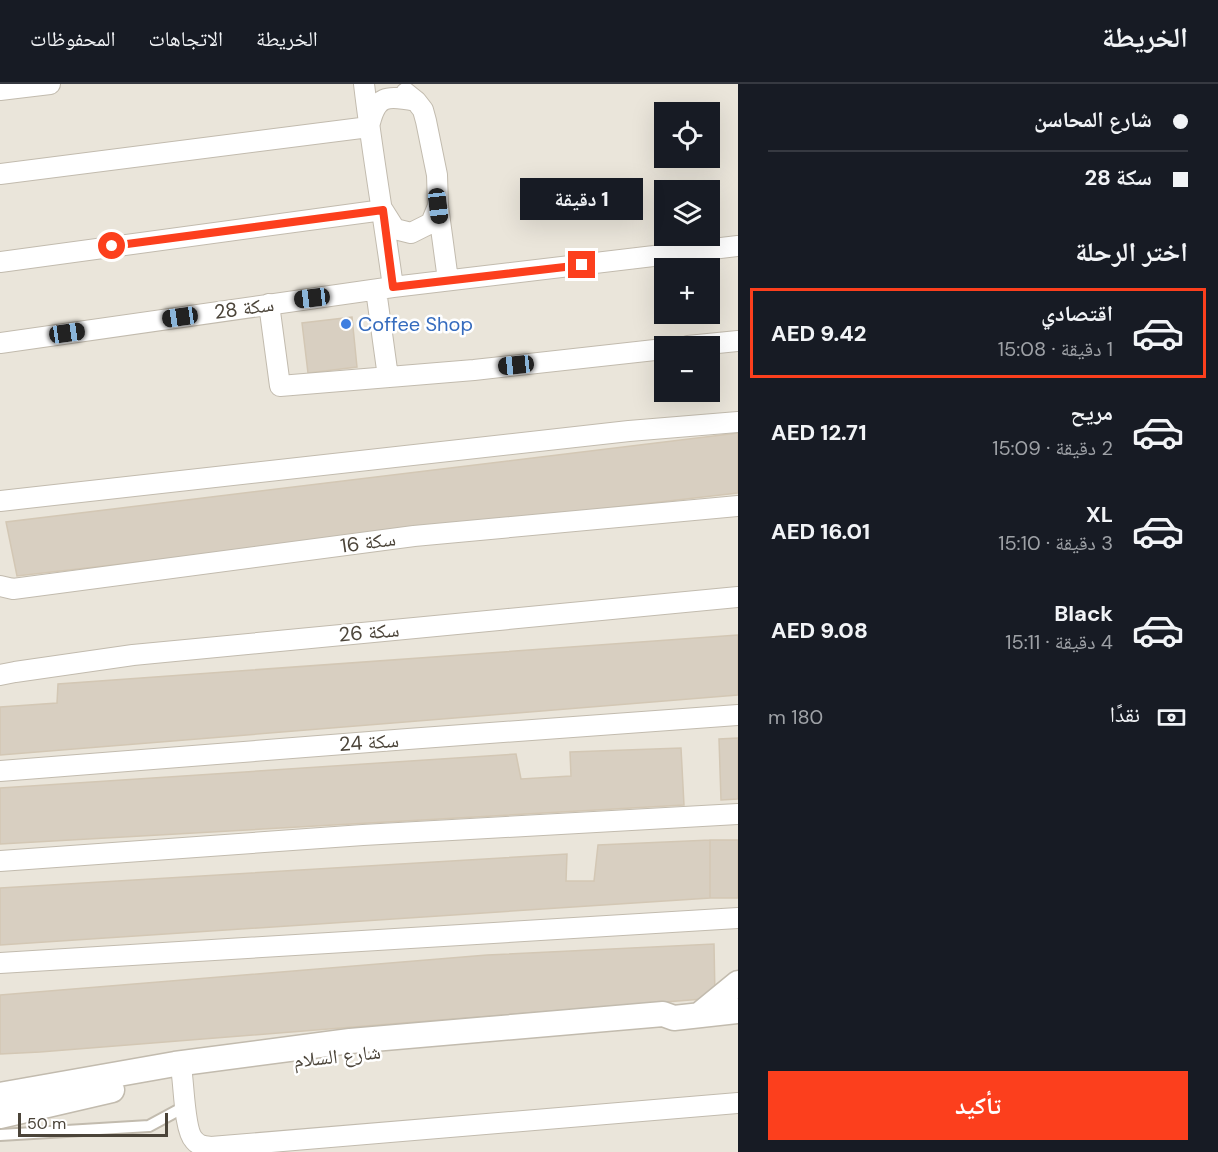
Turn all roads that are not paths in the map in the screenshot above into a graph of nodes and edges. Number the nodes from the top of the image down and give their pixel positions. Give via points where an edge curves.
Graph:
1 (50, 84) edge
2 (364, 84) edge
3 (394, 84) edge
4 (0, 90) edge
5 (416, 101) junction
6 (369, 127) junction
7 (0, 174) edge
8 (438, 206) junction
9 (383, 210) junction
10 (738, 246) edge
11 (0, 262) edge
12 (448, 280) junction
13 (385, 289) junction
14 (269, 304) junction
15 (738, 341) edge
16 (0, 343) edge
17 (720, 343) edge
18 (654, 350) edge
19 (388, 377) junction
20 (738, 422) edge
21 (0, 501) edge
22 (738, 506) edge
23 (0, 586) edge
24 (738, 597) edge
25 (0, 675) edge
26 (738, 715) edge
27 (0, 771) edge
28 (738, 814) edge
29 (0, 861) edge
30 (738, 918) edge
31 (0, 963) edge
32 (738, 983) edge
33 (738, 1011) edge
34 (699, 1015) junction
35 (674, 1018) junction
36 (738, 1029) edge
37 (182, 1075) junction
38 (0, 1095) edge
39 (738, 1103) edge
40 (186, 1106) junction
41 (0, 1116) edge
42 (0, 1135) edge

1 - 4 street
2 - 6 street
3 - 5 street
5 - 6 street via 390,98 380,102 373,110
5 - 8 street via 423,110 437,175
6 - 7 street
6 - 9 street
8 - 9 street via 431,224 411,233 395,229
8 - 12 street
9 - 11 street
9 - 13 street
10 - 12 street, سكة 28
12 - 13 street, سكة 28
13 - 14 street, سكة 28
13 - 19 street
14 - 16 street, سكة 28
14 - 19 street via 280,386
15 - 17 street
18 - 19 street
20 - 21 street
22 - 23 street, سكة 16 via 414,536 13,589
24 - 25 street, سكة 26 via 133,655
26 - 27 street, سكة 24
28 - 29 street via 375,834
30 - 31 street
32 - 34 street
33 - 34 street, شارع السلام
34 - 35 street, شارع السلام
34 - 36 street
35 - 37 street, شارع السلام via 664,1027 334,1055
35 - 38 street, شارع السلام via 663,1014 350,1041 175,1064
37 - 40 street
37 - 41 street, شارع السلام
39 - 40 street via 211,1147 200,1146 192,1139
40 - 42 lane via 148,1126

